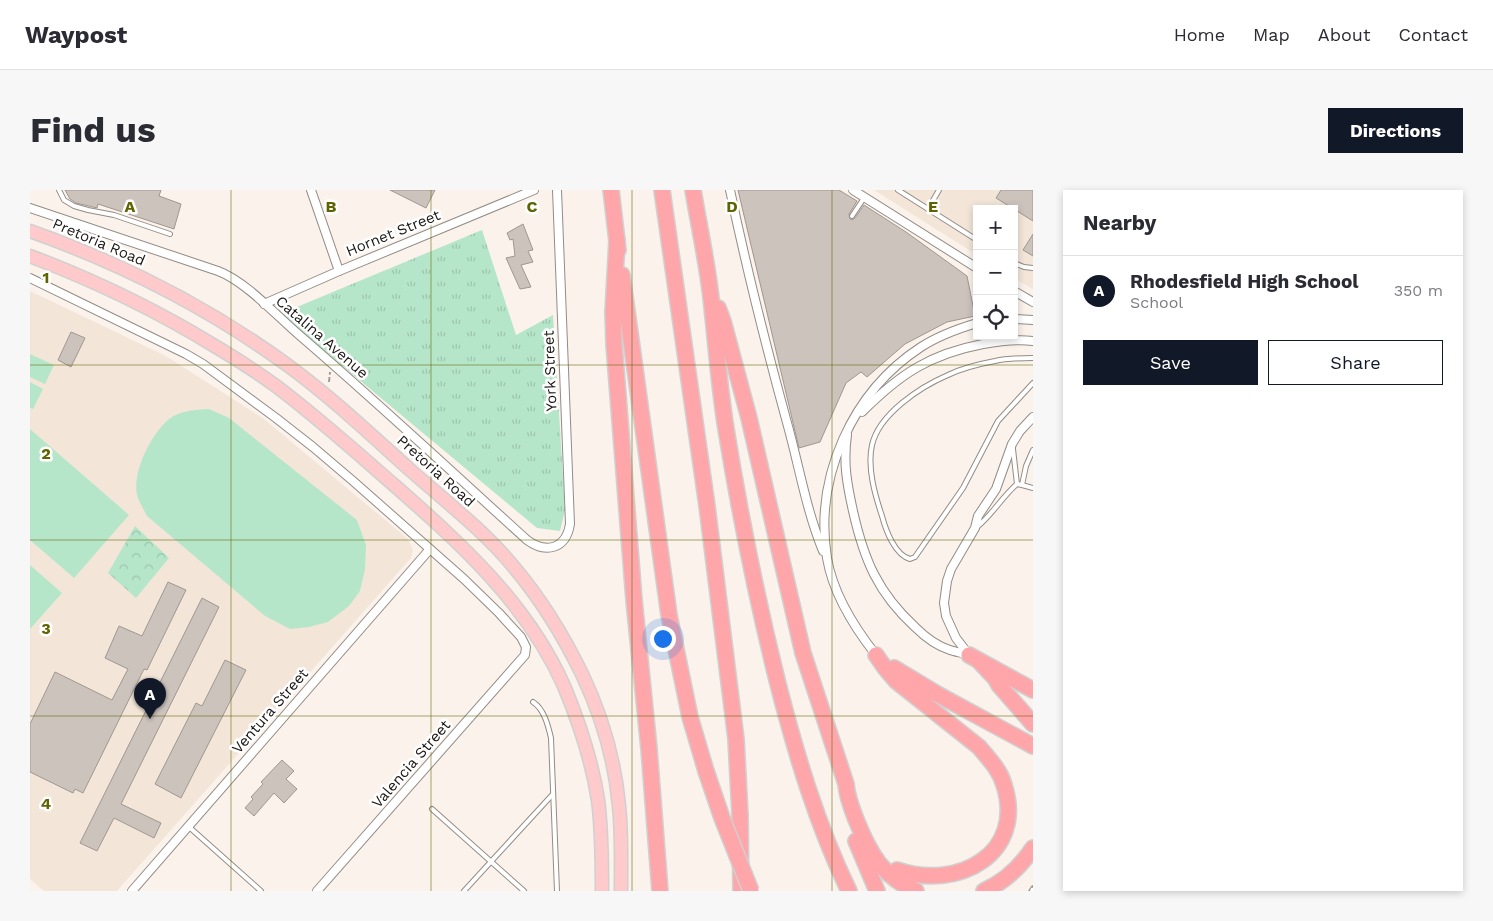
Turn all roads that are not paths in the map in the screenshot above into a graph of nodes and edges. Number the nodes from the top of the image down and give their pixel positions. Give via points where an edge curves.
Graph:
1 (59, 190) edge
2 (311, 190) edge
3 (534, 190) edge
4 (557, 190) edge
5 (611, 190) edge
6 (662, 190) edge
7 (693, 190) edge
8 (730, 190) edge
9 (853, 190) edge
10 (898, 190) edge
11 (939, 190) edge
12 (864, 198) junction
13 (30, 208) edge
14 (928, 209) junction
15 (852, 216) dead end
16 (30, 231) edge
17 (170, 234) dead end
18 (973, 237) edge
19 (616, 240) junction
20 (30, 256) edge
21 (1018, 265) edge
22 (973, 266) edge
23 (1033, 268) edge
24 (339, 271) junction
25 (30, 278) edge
26 (1018, 293) edge
27 (711, 296) junction
28 (1033, 302) edge
29 (264, 304) junction
30 (1018, 319) edge
31 (1033, 320) edge
32 (973, 324) edge
33 (1033, 341) edge
34 (1033, 358) edge
35 (1033, 383) edge
36 (1033, 417) edge
37 (850, 425) junction
38 (1012, 444) junction
39 (1033, 450) edge
40 (1017, 484) junction
41 (1022, 484) junction
42 (1033, 488) edge
43 (975, 528) junction
44 (556, 546) joint
45 (430, 550) junction
46 (827, 559) junction
47 (803, 653) junction
48 (876, 656) junction
49 (974, 658) junction
50 (1033, 690) edge
51 (533, 702) dead end
52 (1033, 724) edge
53 (1029, 745) edge
54 (846, 784) junction
55 (553, 794) junction
56 (432, 809) dead end
57 (188, 826) junction
58 (1033, 848) edge
59 (491, 862) junction
60 (132, 891) edge
61 (261, 891) edge
62 (317, 891) edge
63 (464, 891) edge
64 (524, 891) edge
65 (557, 891) edge
66 (602, 891) edge
67 (621, 891) edge
68 (660, 891) edge
69 (741, 891) edge
70 (751, 891) edge
71 (849, 891) edge
72 (877, 891) edge
73 (916, 891) edge
74 (984, 891) edge

1 - 17 lane via 64,200 74,206 114,215
2 - 24 street
3 - 24 street, Hornet Street
4 - 44 street, York Street via 570,515 569,530
5 - 19 highway
6 - 69 highway via 736,739
7 - 27 highway
8 - 46 street via 809,513
9 - 12 street
10 - 14 lane
11 - 14 lane
12 - 15 lane
12 - 22 street
13 - 29 street, Catalina Avenue via 224,274
14 - 18 lane
16 - 67 main road, Pretoria Road via 145,278 289,366 484,535 512,565 554,621 592,698 615,777 621,836
19 - 68 highway via 614,344
19 - 70 highway, bridge via 669,615 690,717 722,818
20 - 66 main road via 142,304 274,384 420,508 495,580 539,641 563,685 587,750 598,799
21 - 23 lane
24 - 29 street, Hornet Street
25 - 45 street via 203,364 313,447
26 - 28 street
27 - 47 highway via 723,321 749,418
27 - 71 highway via 726,428 768,642 809,791
29 - 44 street, Catalina Avenue via 527,540 538,547
30 - 31 street
32 - 37 street via 920,347 871,393
33 - 37 street via 990,343 934,358 893,384
34 - 35 lane via 997,360 947,375 913,395 880,427 871,453 872,476 883,521 902,556 910,560 915,557 963,488 998,421
36 - 38 street
37 - 46 street via 840,444 825,506
37 - 49 street via 845,453 846,476 861,542 878,582 893,604 924,635 937,645
38 - 40 lane
38 - 43 street via 996,489 978,516
39 - 41 lane
40 - 41 lane
40 - 43 lane
41 - 42 lane
43 - 49 street via 951,569 944,590 950,626 961,646
45 - 57 street, Ventura Street
45 - 62 street, Valencia Street via 499,613 524,642 526,650
46 - 48 street via 835,586 855,627
47 - 54 highway
47 - 72 highway via 809,696 820,736 846,816
48 - 53 highway
48 - 54 highway via 896,681 991,760 1007,796 1007,825 1002,842 982,869 957,882 941,884 914,879 898,871 884,857
49 - 50 highway
49 - 52 highway
51 - 55 lane via 546,720 551,738
54 - 73 highway via 862,835 875,859 890,876
55 - 59 lane
55 - 65 lane
56 - 59 lane
57 - 60 street, Ventura Street
57 - 61 lane
58 - 74 highway via 1013,872
59 - 63 lane
59 - 64 lane

